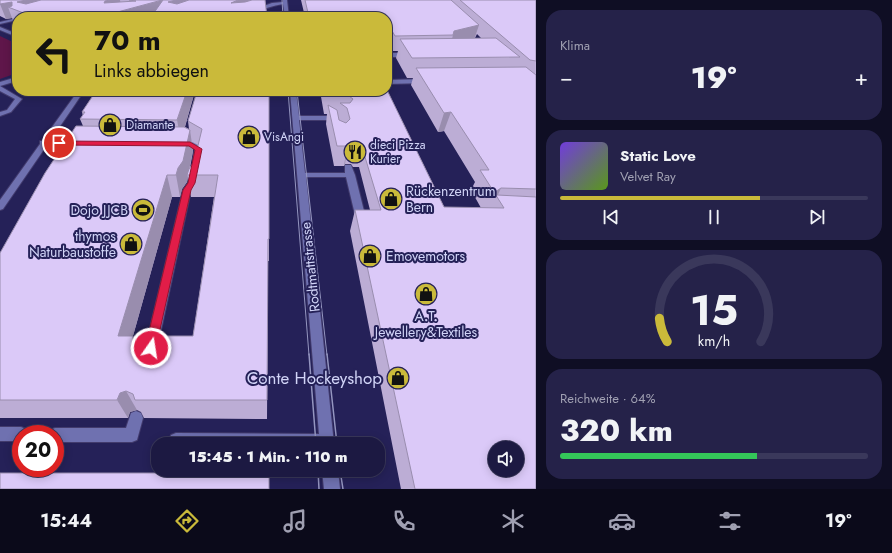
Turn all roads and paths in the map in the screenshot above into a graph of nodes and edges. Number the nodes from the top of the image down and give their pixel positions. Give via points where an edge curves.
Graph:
1 (285, 2) edge
2 (250, 12) edge
3 (286, 12) edge
4 (12, 20) edge
5 (0, 23) edge
6 (0, 28) edge
7 (12, 34) edge
8 (392, 55) edge
9 (416, 55) edge
10 (12, 80) edge
11 (434, 81) edge
12 (392, 82) edge
13 (0, 84) edge
14 (0, 88) edge
15 (12, 95) edge
16 (14, 96) edge
17 (77, 96) edge
18 (293, 96) edge
19 (0, 114) edge
20 (295, 118) junction
21 (325, 118) junction
22 (346, 118) edge
23 (339, 127) edge
24 (43, 143) junction
25 (90, 144) edge
26 (169, 144) edge
27 (301, 175) junction
28 (0, 207) edge
29 (362, 223) edge
30 (150, 355) edge
31 (136, 418) edge
32 (0, 434) edge
33 (12, 434) edge
34 (64, 435) edge
35 (327, 437) edge
36 (331, 477) edge
37 (332, 489) edge

1 - 2 street
1 - 3 street
4 - 5 street
6 - 7 street
8 - 9 street
10 - 13 street
11 - 12 street
14 - 15 street
16 - 19 street via 19,99 8,111
17 - 24 street
18 - 20 street, Rodtmattstrasse
20 - 21 street
20 - 27 street, Rodtmattstrasse
21 - 22 street
21 - 23 street
24 - 25 street
24 - 28 street
26 - 30 street via 186,140 196,146 199,152 192,183 187,190
27 - 29 street via 349,171
27 - 35 street, Rodtmattstrasse
31 - 34 street via 132,435
32 - 33 street
36 - 37 street

